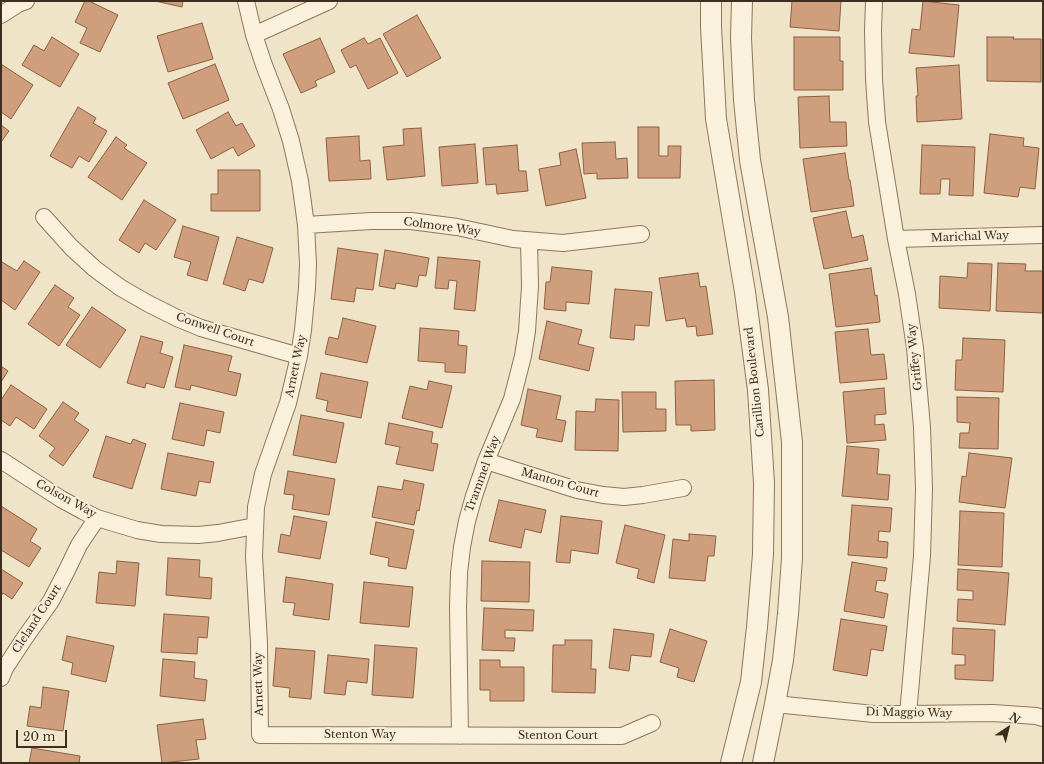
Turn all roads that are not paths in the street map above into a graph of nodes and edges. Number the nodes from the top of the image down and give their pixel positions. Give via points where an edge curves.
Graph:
1 (26, 1) edge
2 (246, 1) edge
3 (329, 1) edge
4 (711, 1) edge
5 (742, 1) edge
6 (874, 1) edge
7 (1, 15) edge
8 (254, 35) junction
9 (44, 217) dead end
10 (306, 225) junction
11 (641, 234) dead end
12 (1043, 235) edge
13 (896, 239) junction
14 (530, 241) junction
15 (299, 356) junction
16 (1, 460) edge
17 (486, 461) junction
18 (683, 488) dead end
19 (97, 518) junction
20 (255, 526) junction
21 (1, 678) edge
22 (775, 704) junction
23 (908, 714) junction
24 (1043, 718) edge
25 (652, 723) dead end
26 (260, 735) joint
27 (460, 736) junction
28 (731, 763) edge
29 (763, 763) edge

1 - 7 street
2 - 8 street, Arnett Way
3 - 8 street
4 - 28 street, Carillion Boulevard via 716,119 745,292 758,390 764,483 763,554 751,682
5 - 22 street via 744,100 750,160 778,317 792,442 790,590 783,660
6 - 13 street, Griffey Way via 877,122
8 - 10 street, Arnett Way via 291,141
9 - 15 street, Conwell Court via 95,269 149,304 201,328
10 - 14 street, Colmore Way via 411,221
10 - 15 street, Arnett Way via 307,288
11 - 14 street, Colmore Way via 563,243
12 - 13 street, Marichal Way
13 - 23 street, Griffey Way via 915,348 924,489 922,556
14 - 17 street, Trammel Way via 530,286 523,356 512,399
15 - 20 street, Arnett Way via 288,402 263,474
16 - 19 street, Colson Way via 61,499
17 - 18 street, Manton Court via 577,490 603,495 624,497
17 - 27 street, Trammel Way via 467,521 459,573
19 - 20 street, Colson Way via 137,530 177,535 218,533
19 - 21 street, Cleland Court via 79,545 51,601
20 - 26 street, Arnett Way
22 - 23 street, Di Maggio Way via 874,714
22 - 29 street
23 - 24 street, Di Maggio Way via 993,713
25 - 27 street, Stenton Court via 622,736
26 - 27 street, Stenton Way

